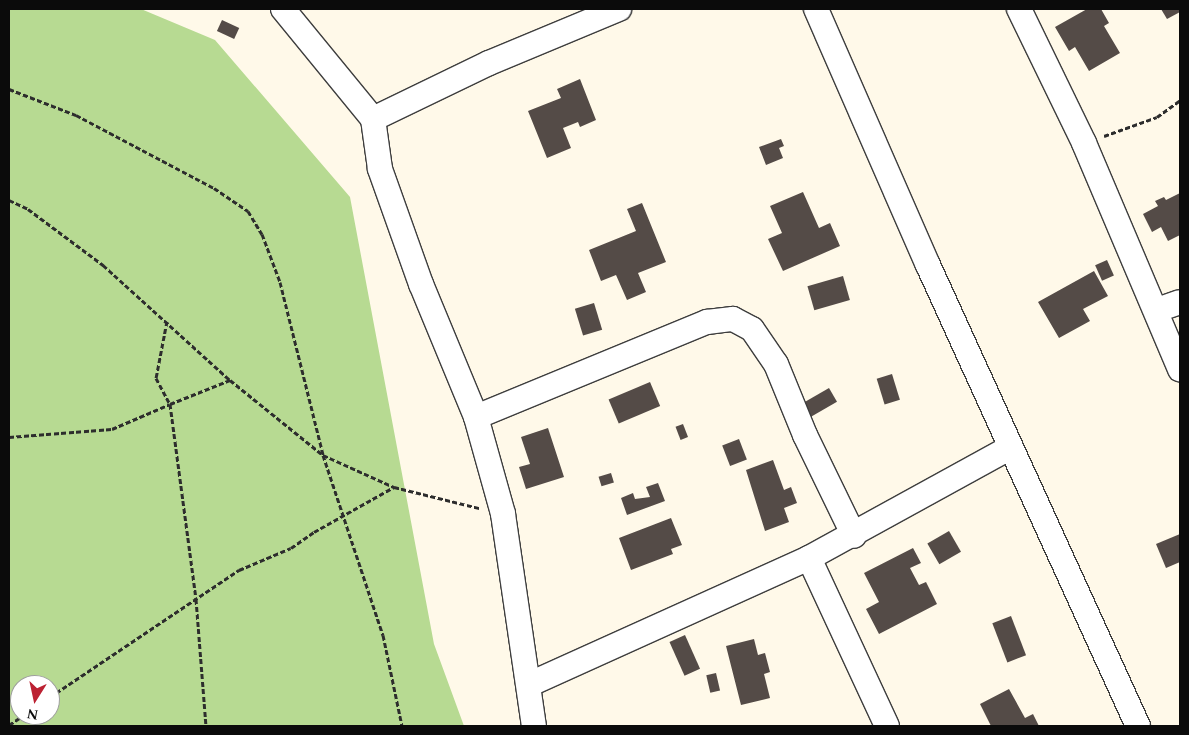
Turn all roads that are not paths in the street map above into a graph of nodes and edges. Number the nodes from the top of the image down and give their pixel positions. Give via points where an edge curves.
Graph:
1 (282, 9) edge
2 (619, 9) edge
3 (816, 9) edge
4 (1019, 9) edge
5 (592, 13) edge
6 (373, 119) junction
7 (1180, 302) edge
8 (1157, 310) junction
9 (1180, 369) edge
10 (476, 418) junction
11 (1011, 447) junction
12 (854, 536) junction
13 (809, 558) junction
14 (530, 684) junction
15 (534, 726) edge
16 (887, 726) edge
17 (1138, 726) edge

1 - 6 street
2 - 5 street
3 - 11 street
4 - 8 street via 1084,143
5 - 6 street
6 - 10 street via 380,168 421,284
7 - 8 street
8 - 9 street
10 - 12 street via 706,322 733,319 752,329 776,364 804,435
10 - 14 street via 503,514
11 - 12 street
11 - 17 street
12 - 13 street
13 - 14 street
13 - 16 street
14 - 15 street

